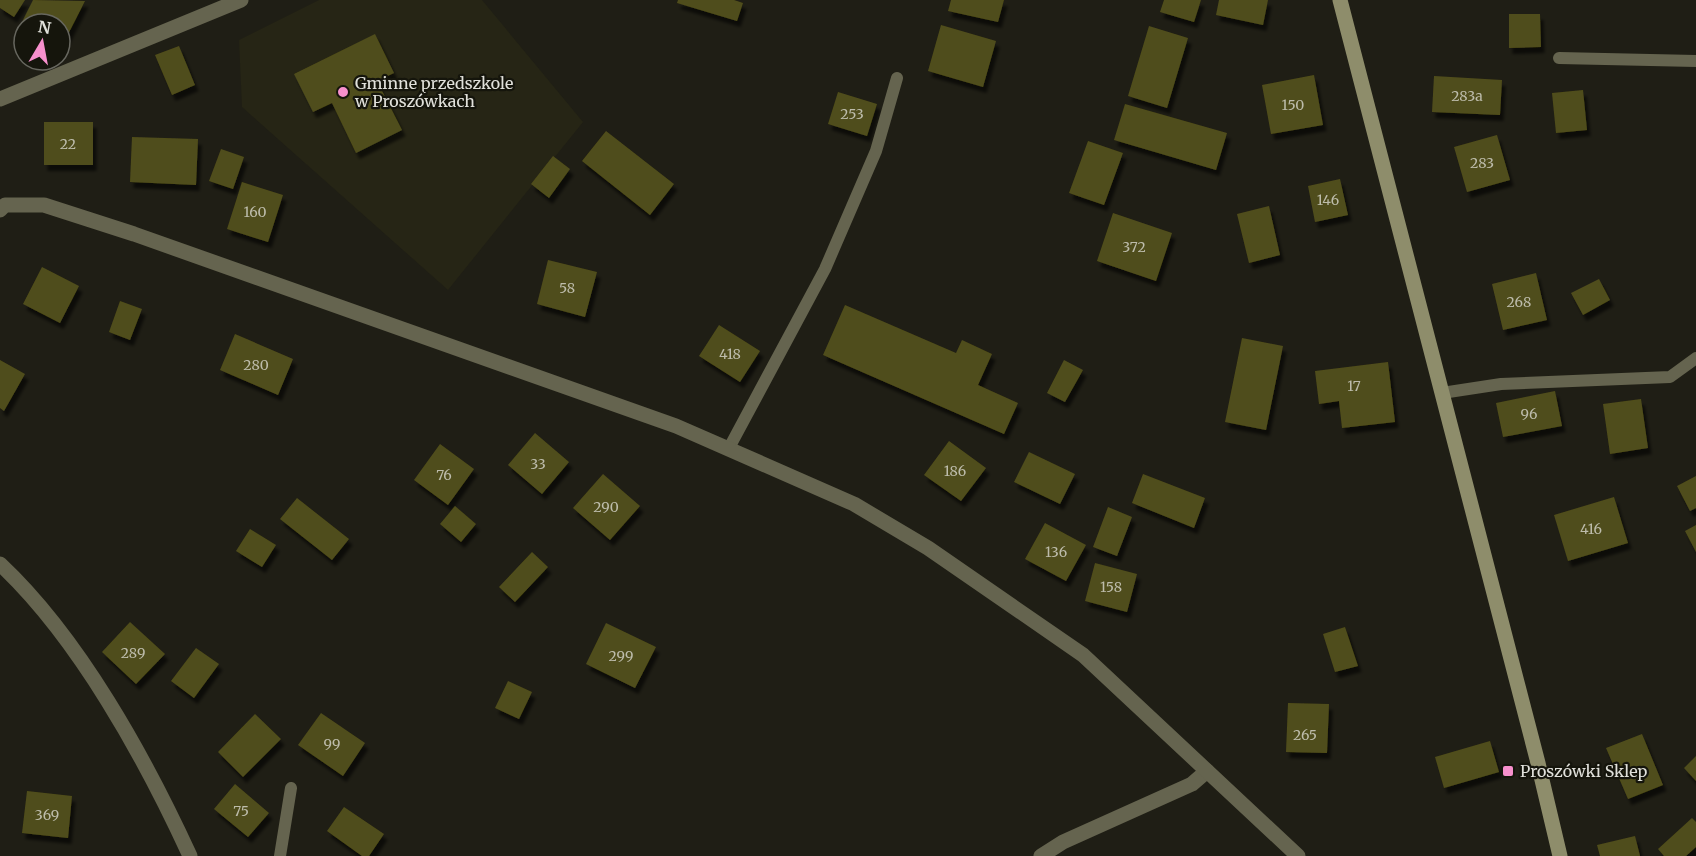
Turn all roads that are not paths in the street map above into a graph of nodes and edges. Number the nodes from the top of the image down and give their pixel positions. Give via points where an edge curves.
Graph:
1 (241, 0) edge
2 (1340, 0) edge
3 (1559, 58) dead end
4 (1696, 61) edge
5 (897, 78) dead end
6 (0, 99) edge
7 (0, 210) edge
8 (1696, 358) edge
9 (1442, 393) junction
10 (729, 448) junction
11 (0, 564) edge
12 (1207, 771) junction
13 (291, 788) dead end
14 (190, 856) edge
15 (280, 856) edge
16 (1041, 856) edge
17 (1298, 856) edge
18 (1560, 856) edge

1 - 6 street
2 - 9 main road
3 - 4 lane
5 - 10 lane via 876,151 825,269
7 - 10 street via 5,205 44,204
8 - 9 lane via 1670,377 1501,384
9 - 18 main road
10 - 12 street via 854,504 994,592 1083,655
11 - 14 street via 29,591 101,691 164,798
12 - 16 street via 1192,783 1063,842
12 - 17 street
13 - 15 lane

